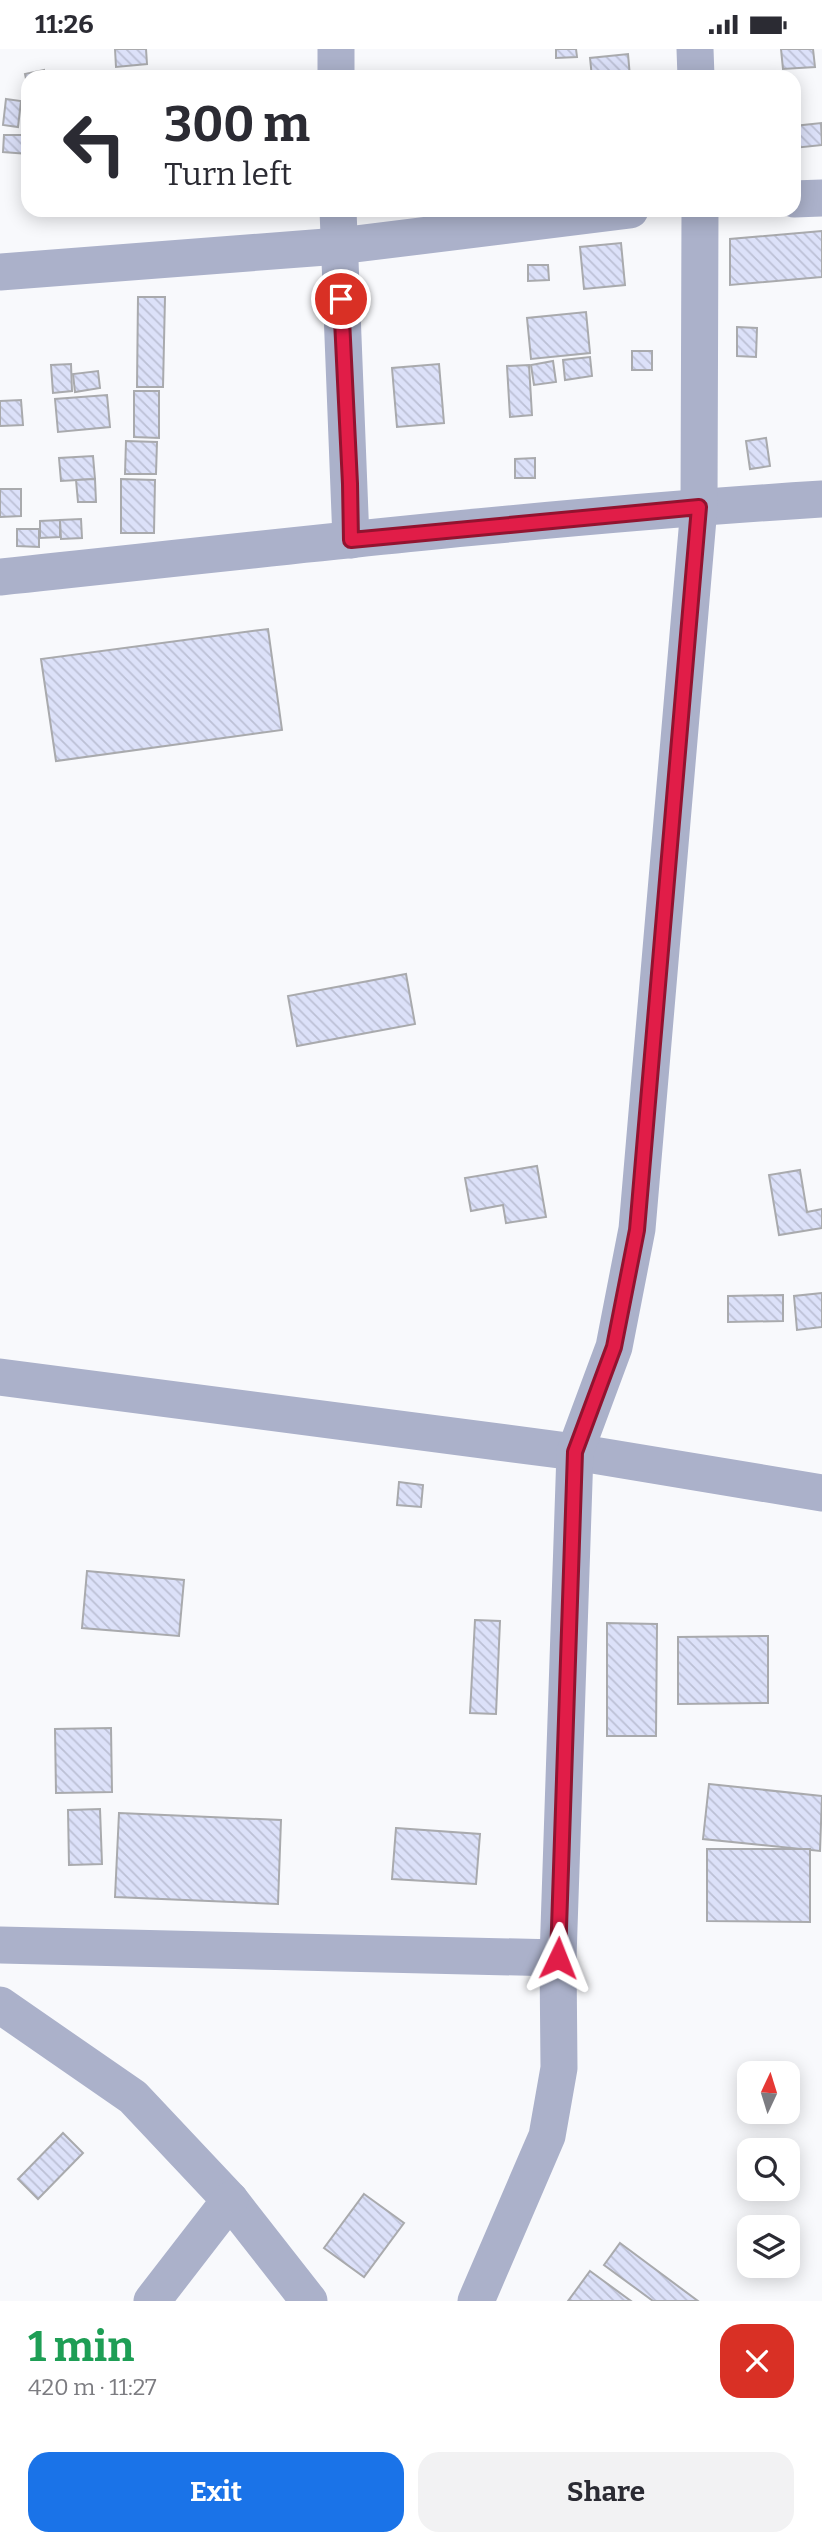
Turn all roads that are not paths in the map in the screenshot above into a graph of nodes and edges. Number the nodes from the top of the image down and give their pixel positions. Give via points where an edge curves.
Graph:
1 (336, 49) edge
2 (695, 49) edge
3 (336, 70) edge
4 (696, 70) edge
5 (822, 198) edge
6 (801, 199) edge
7 (517, 217) edge
8 (700, 217) edge
9 (339, 228) edge
10 (0, 272) edge
11 (822, 499) edge
12 (699, 507) junction
13 (351, 540) junction
14 (0, 577) edge
15 (0, 1377) edge
16 (575, 1452) junction
17 (822, 1493) edge
18 (0, 1945) edge
19 (558, 1958) junction
20 (2, 2009) edge
21 (230, 2200) junction
22 (152, 2301) edge
23 (309, 2301) edge
24 (476, 2301) edge

1 - 3 street
2 - 4 street
5 - 6 street
7 - 9 street
8 - 12 street
9 - 10 street
9 - 13 street
11 - 12 street
12 - 13 street
12 - 16 street via 637,1230 614,1347
13 - 14 street
15 - 16 street
16 - 17 street
16 - 19 street
18 - 19 street
19 - 24 street via 559,2068 547,2136
20 - 21 street via 134,2097
21 - 22 street
21 - 23 street

